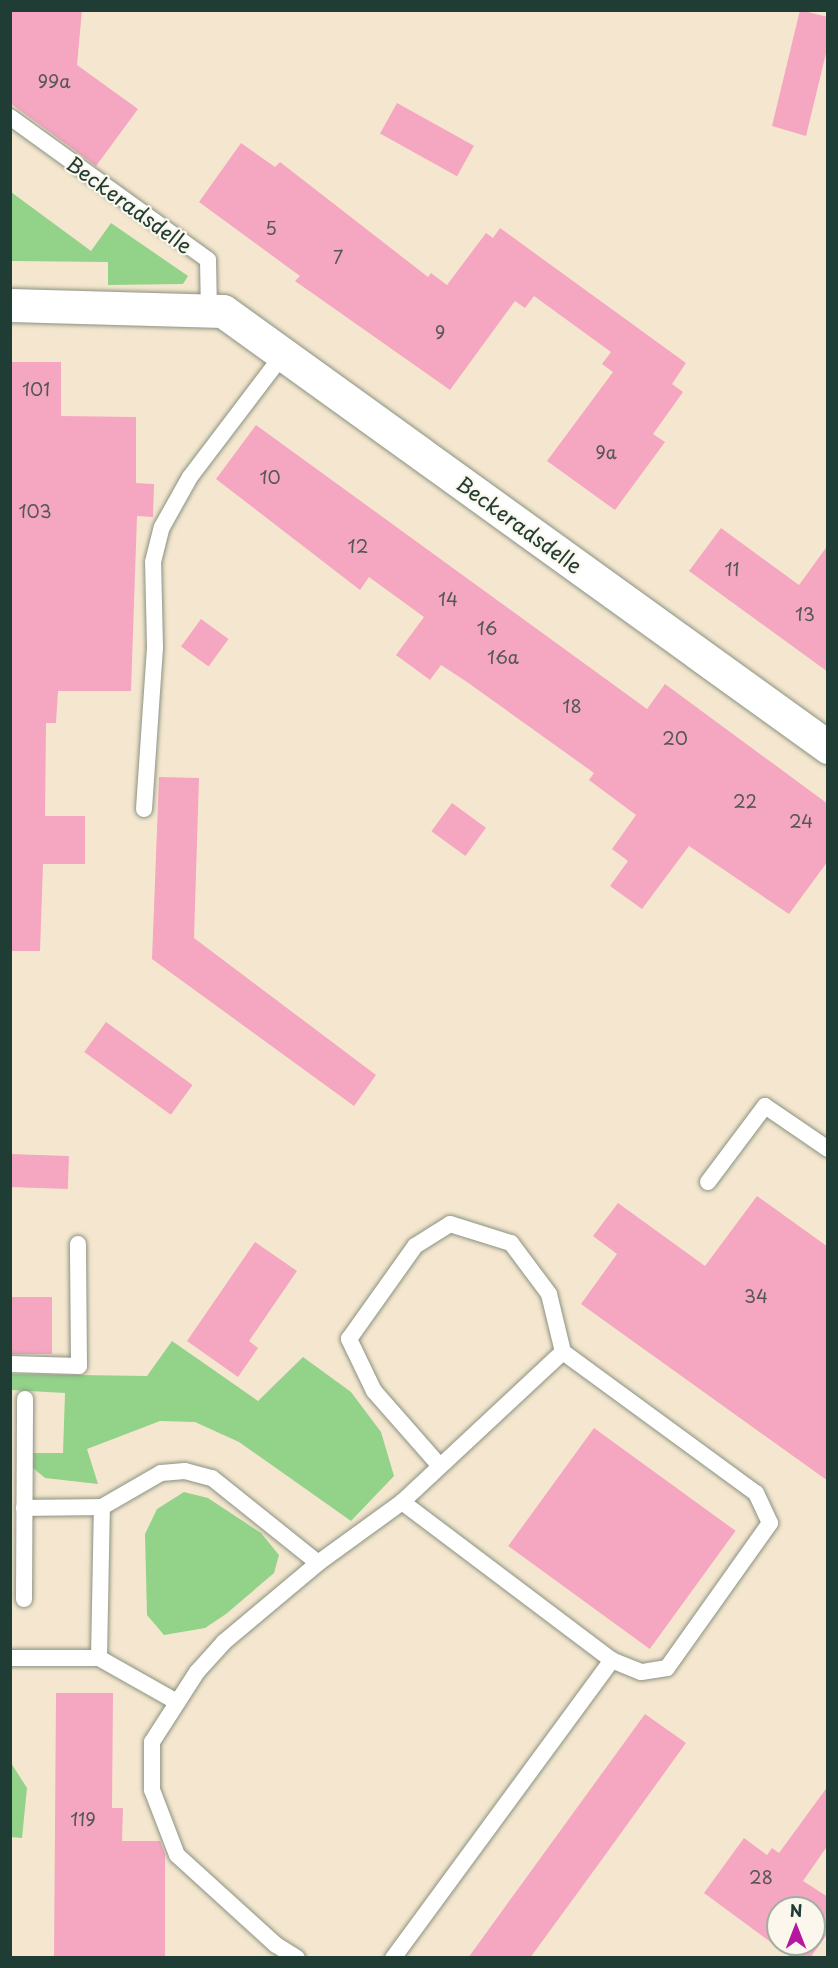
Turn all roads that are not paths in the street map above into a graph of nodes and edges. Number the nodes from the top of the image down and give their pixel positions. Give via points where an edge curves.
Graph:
1 (10, 117) edge
2 (10, 306) edge
3 (209, 312) junction
4 (282, 356) junction
5 (828, 747) edge
6 (144, 809) dead end
7 (828, 1149) edge
8 (708, 1182) dead end
9 (78, 1244) dead end
10 (563, 1352) junction
11 (10, 1364) edge
12 (25, 1399) dead end
13 (439, 1465) junction
14 (402, 1502) junction
15 (102, 1507) junction
16 (24, 1508) junction
17 (318, 1563) junction
18 (24, 1599) dead end
19 (10, 1658) edge
20 (99, 1658) junction
21 (612, 1660) junction
22 (177, 1702) junction
23 (297, 1958) edge
24 (393, 1958) edge

1 - 3 lane, Beckeradsdelle via 208,260
2 - 3 street, Beckeradsdelle
3 - 4 street, Beckeradsdelle via 223,311
4 - 5 street, Beckeradsdelle
4 - 6 lane via 190,477 162,527 153,562 155,647
7 - 8 lane via 765,1106
9 - 11 lane via 79,1366
10 - 13 lane via 516,1401
10 - 13 lane via 549,1294 511,1243 450,1224 415,1246 349,1339 374,1391
10 - 21 lane via 756,1493 770,1524 667,1668 641,1672
12 - 16 lane
13 - 14 lane
14 - 17 lane
14 - 21 lane
15 - 16 lane
15 - 17 lane via 161,1473 185,1471 212,1478
15 - 20 lane
16 - 18 lane
17 - 22 lane via 224,1642
19 - 20 lane
20 - 22 lane
21 - 24 lane
22 - 23 lane via 152,1742 152,1790 177,1855 276,1945

